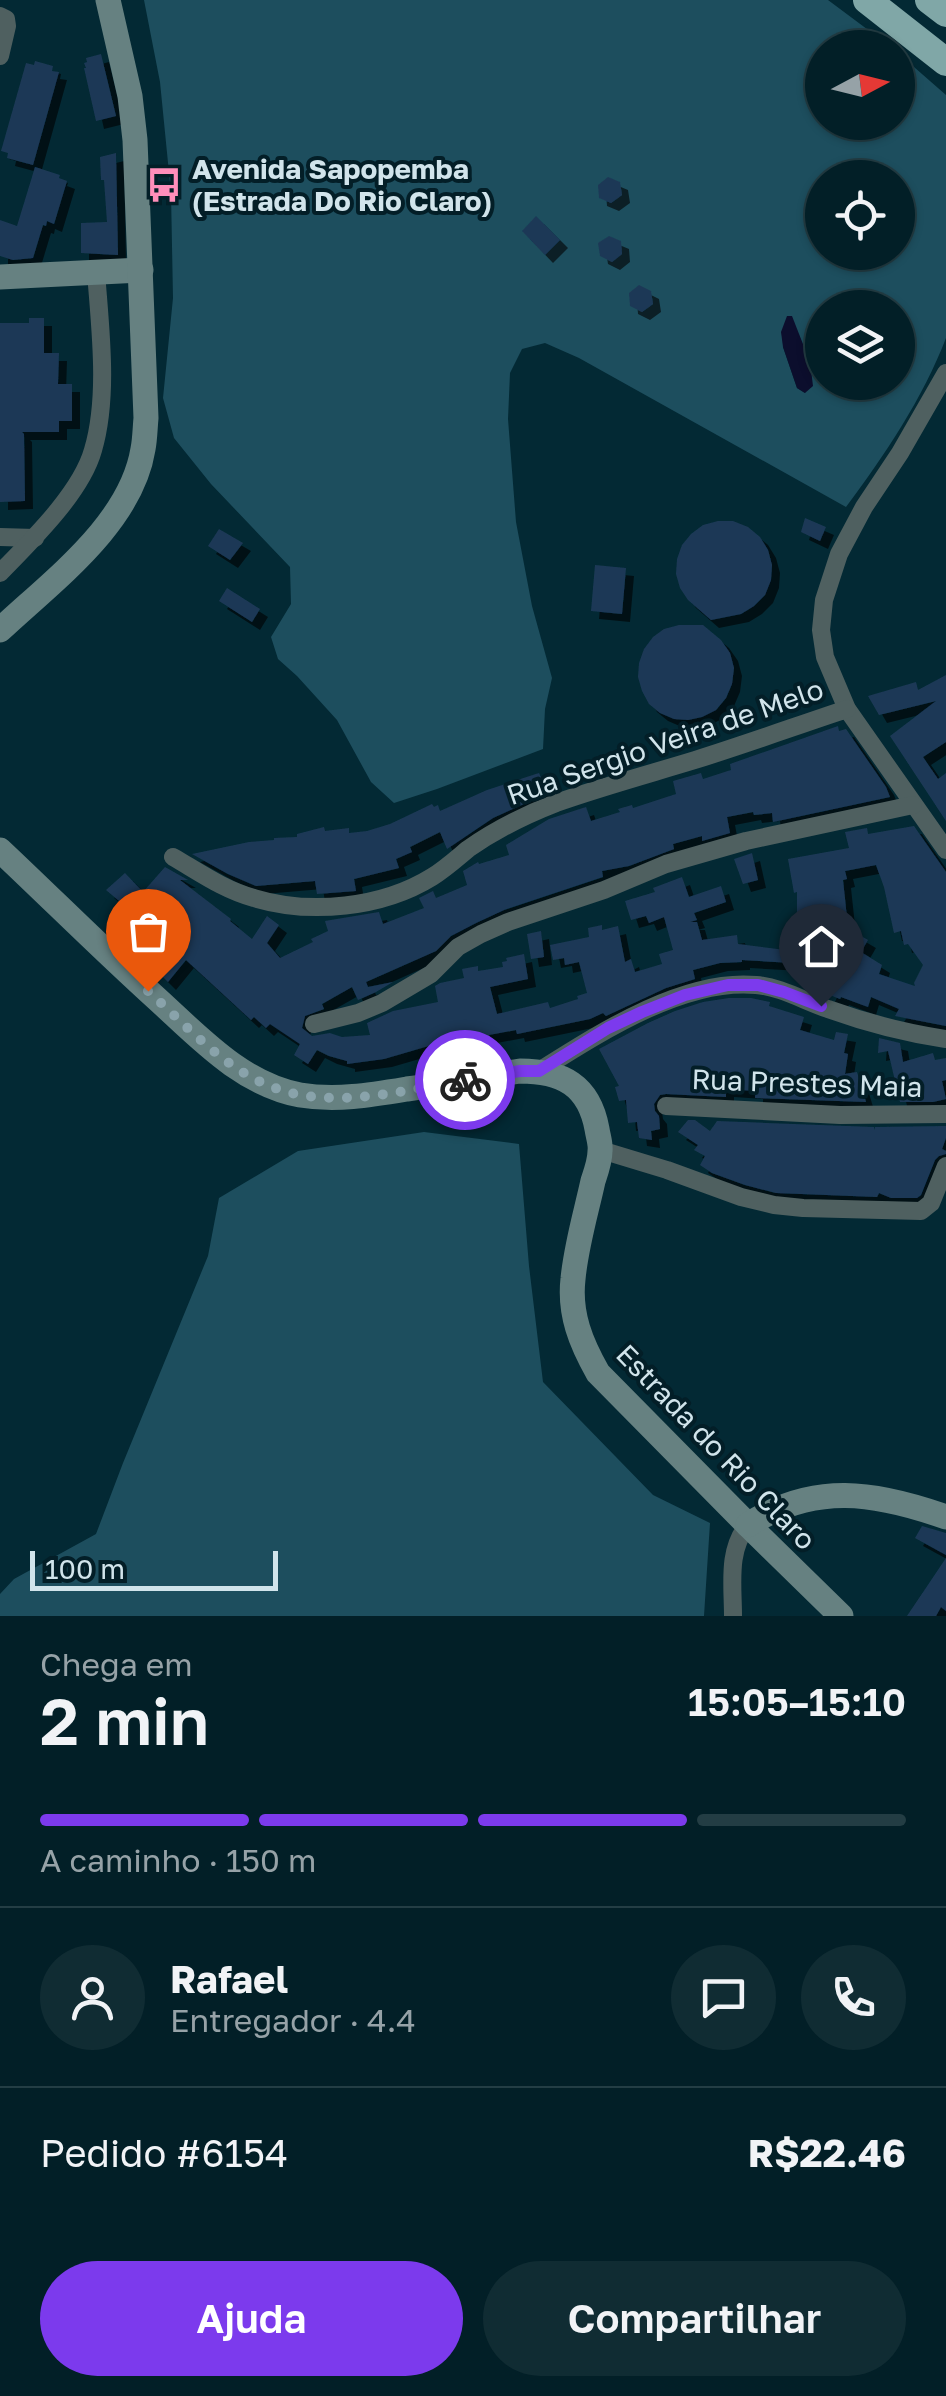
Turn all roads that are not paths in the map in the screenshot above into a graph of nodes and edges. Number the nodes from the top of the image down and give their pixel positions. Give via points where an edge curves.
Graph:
1 (108, 0) edge
2 (867, 0) edge
3 (929, 0) edge
4 (946, 14) edge
5 (0, 16) edge
6 (0, 56) edge
7 (946, 62) edge
8 (141, 270) junction
9 (96, 272) junction
10 (0, 277) edge
11 (946, 373) edge
12 (0, 537) edge
13 (34, 538) junction
14 (0, 573) edge
15 (0, 630) edge
16 (847, 708) junction
17 (914, 805) junction
18 (0, 850) edge
19 (946, 850) edge
20 (173, 857) dead end
21 (314, 1024) dead end
22 (946, 1040) edge
23 (539, 1071) junction
24 (666, 1106) dead end
25 (946, 1114) edge
26 (601, 1150) junction
27 (946, 1166) edge
28 (946, 1517) edge
29 (748, 1525) junction
30 (733, 1616) edge
31 (841, 1616) edge

1 - 8 main road via 136,140
2 - 7 highway
3 - 4 highway
5 - 6 street via 8,26
8 - 9 main road
8 - 15 main road via 146,418 133,482 92,544
9 - 10 main road
9 - 13 street via 102,356 94,450 79,482
11 - 16 street via 864,508 824,600 825,657
12 - 13 street
13 - 14 street
16 - 17 street
16 - 20 street, Rua Sergio Veira de Melo via 523,816 428,880 373,900 314,906 255,899
17 - 19 street
17 - 21 street via 666,864 481,934 391,998
18 - 23 main road via 220,1056 275,1088 361,1096
22 - 23 street via 879,1026 771,988 728,985 642,1012
23 - 26 main road, Estrada do Rio Claro via 578,1088 595,1119
24 - 25 street, Rua Prestes Maia
26 - 27 street via 741,1197 803,1208 922,1211
26 - 29 main road, Estrada do Rio Claro via 572,1280 583,1347 598,1373
28 - 29 main road via 850,1494 796,1502
29 - 30 street via 733,1558
29 - 31 main road, Estrada do Rio Claro

